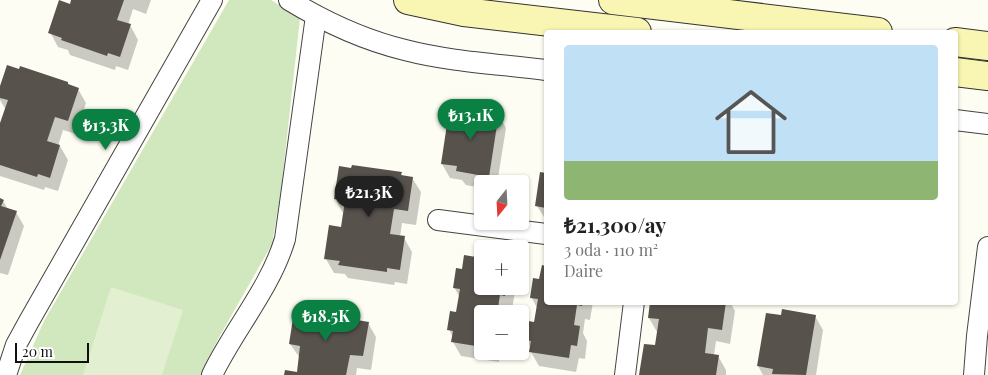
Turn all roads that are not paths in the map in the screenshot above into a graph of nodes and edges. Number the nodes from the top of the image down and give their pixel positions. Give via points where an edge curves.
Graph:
1 (212, 0) edge
2 (289, 0) edge
3 (408, 0) edge
4 (613, 0) edge
5 (316, 16) junction
6 (620, 30) edge
7 (861, 30) edge
8 (958, 42) edge
9 (988, 46) edge
10 (544, 70) edge
11 (958, 72) edge
12 (988, 76) edge
13 (958, 120) edge
14 (988, 124) edge
15 (438, 220) dead end
16 (544, 234) edge
17 (988, 248) edge
18 (634, 305) edge
19 (6, 375) edge
20 (212, 375) edge
21 (625, 375) edge
22 (974, 375) edge

1 - 19 street via 28,323
2 - 5 street
3 - 6 main road via 464,12
4 - 7 main road
5 - 10 street via 368,39 406,51
5 - 20 street via 285,239 269,278
8 - 9 main road
11 - 12 main road
13 - 14 street
15 - 16 street
17 - 22 street
18 - 21 street

